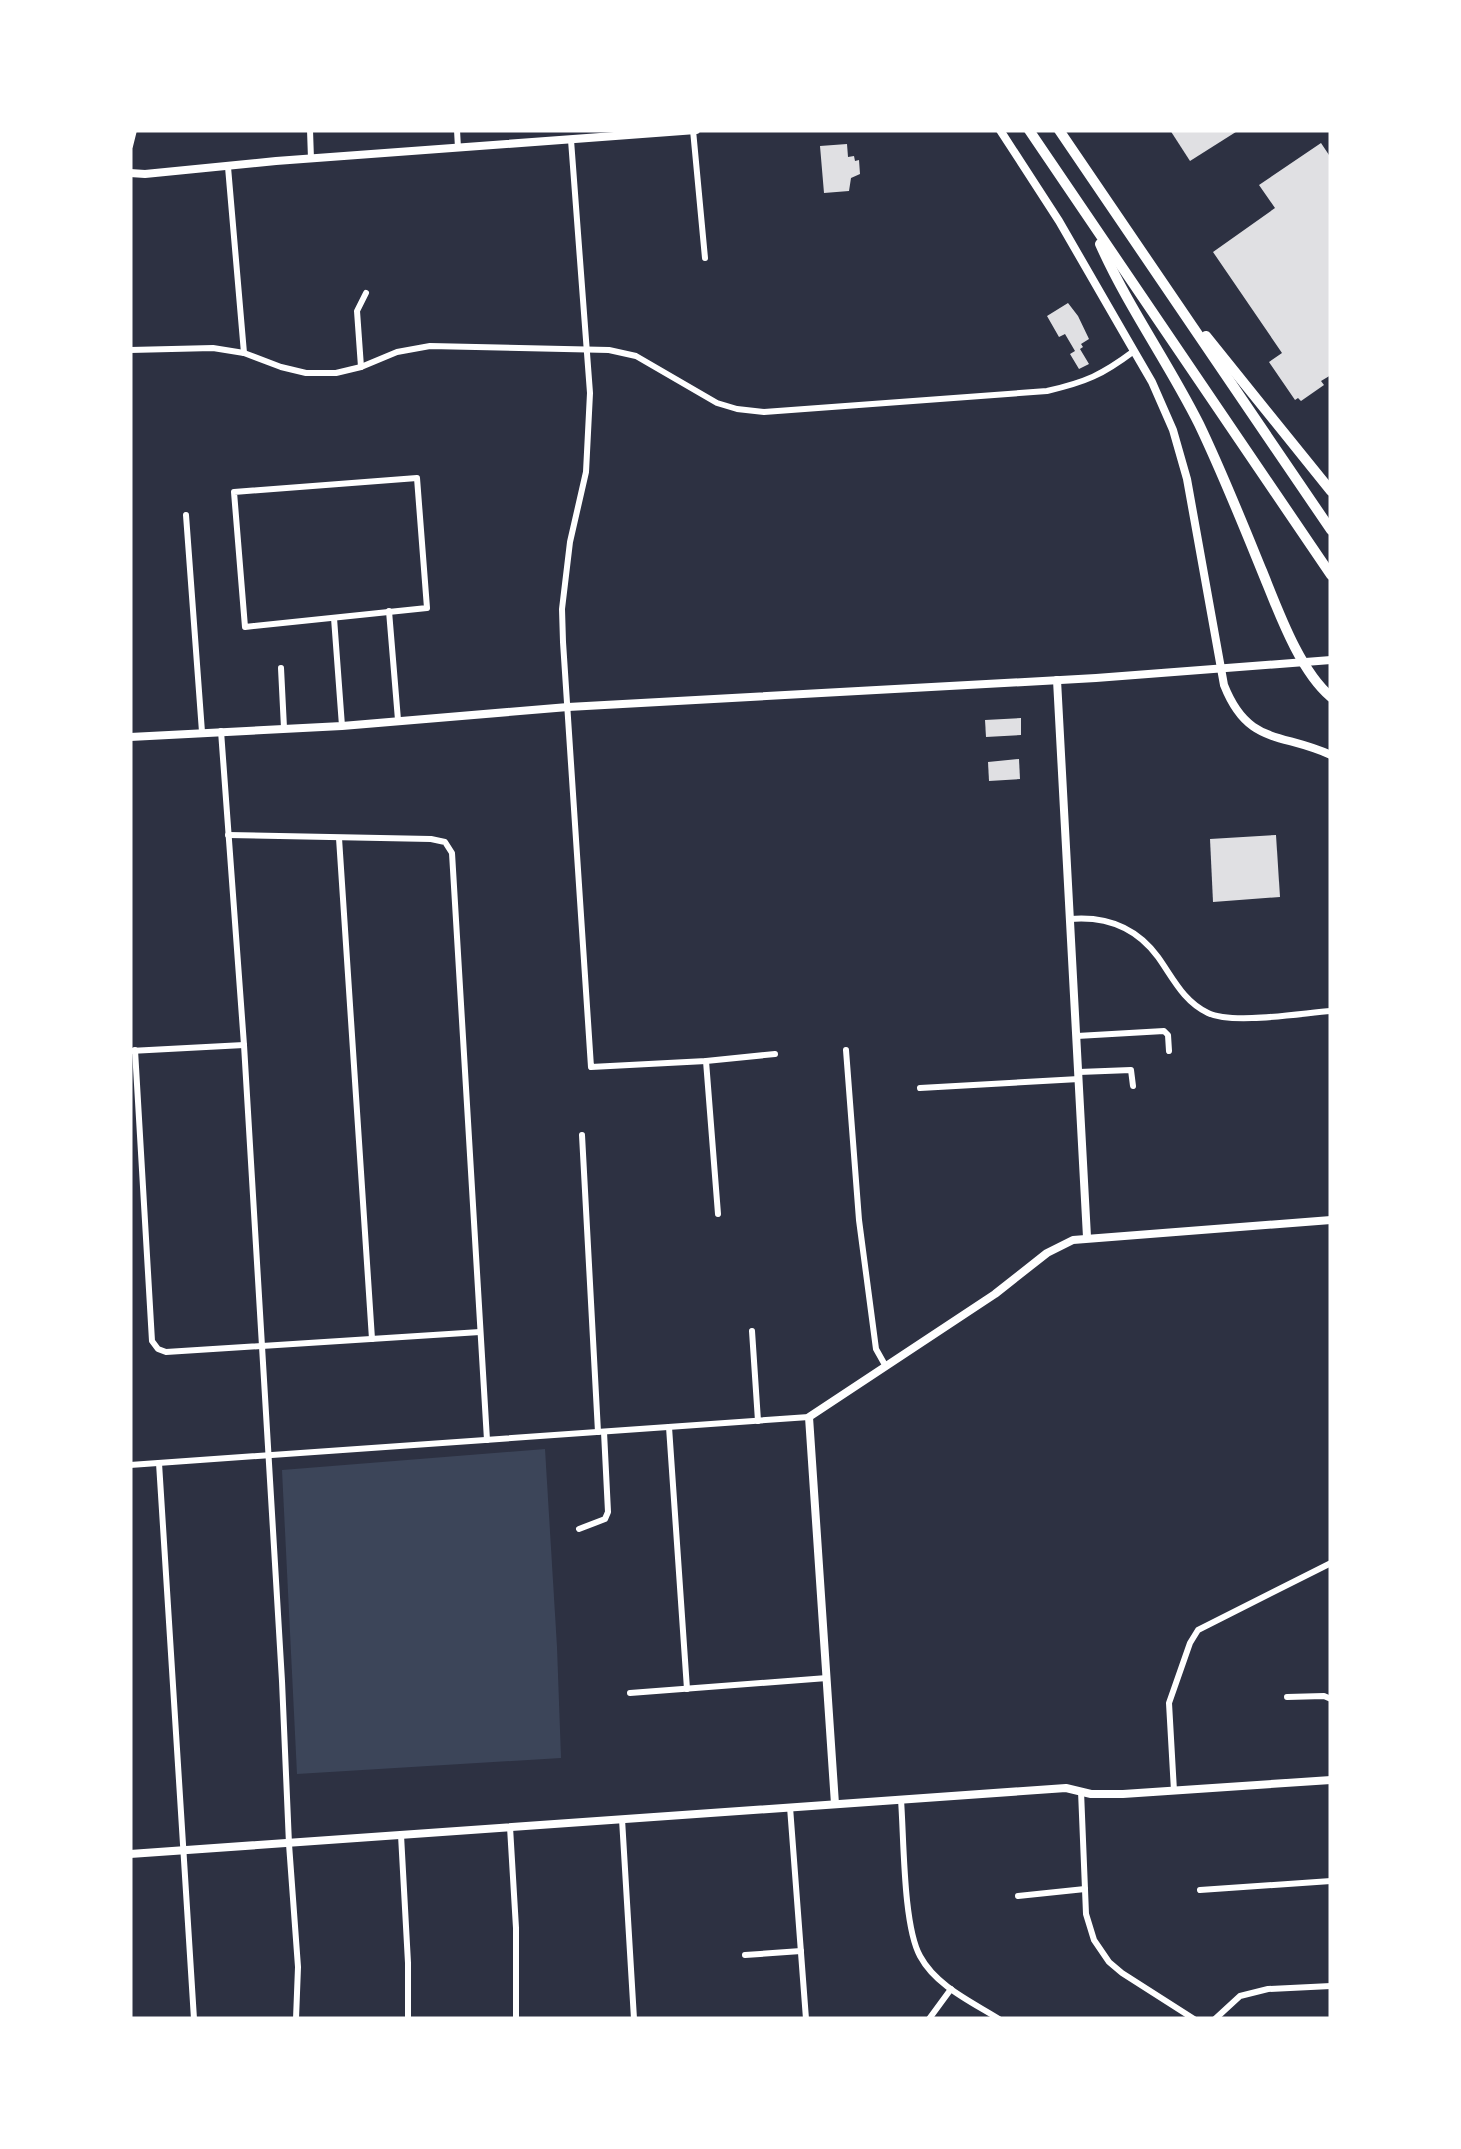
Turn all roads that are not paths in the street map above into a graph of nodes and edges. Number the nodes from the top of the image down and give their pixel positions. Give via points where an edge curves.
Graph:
1 (134, 130) edge
2 (310, 130) edge
3 (457, 130) edge
4 (694, 130) edge
5 (1000, 130) edge
6 (1029, 130) edge
7 (1059, 130) edge
8 (596, 134) edge
9 (570, 140) junction
10 (130, 146) edge
11 (458, 148) junction
12 (312, 159) junction
13 (228, 167) junction
14 (130, 172) edge
15 (1090, 220) junction
16 (704, 258) dead end
17 (1160, 278) junction
18 (366, 293) dead end
19 (130, 350) edge
20 (586, 350) junction
21 (1134, 351) junction
22 (244, 353) junction
23 (361, 368) junction
24 (1331, 492) edge
25 (186, 515) dead end
26 (1331, 530) edge
27 (1331, 575) edge
28 (389, 611) junction
29 (334, 618) junction
30 (1331, 660) edge
31 (1305, 662) junction
32 (280, 668) dead end
33 (1222, 668) junction
34 (1058, 680) junction
35 (1331, 697) edge
36 (568, 706) junction
37 (398, 720) junction
38 (342, 726) junction
39 (284, 728) junction
40 (221, 731) junction
41 (202, 732) junction
42 (130, 737) edge
43 (1331, 755) edge
44 (228, 835) junction
45 (339, 838) junction
46 (1070, 919) junction
47 (1331, 1011) edge
48 (1076, 1036) junction
49 (244, 1046) junction
50 (132, 1050) edge
51 (846, 1050) dead end
52 (1170, 1051) dead end
53 (775, 1054) dead end
54 (706, 1061) junction
55 (1079, 1076) junction
56 (1133, 1086) dead end
57 (920, 1088) dead end
58 (582, 1135) dead end
59 (718, 1214) dead end
60 (1331, 1220) edge
61 (1088, 1237) junction
62 (752, 1331) dead end
63 (480, 1332) junction
64 (372, 1339) junction
65 (261, 1347) junction
66 (885, 1365) junction
67 (809, 1418) junction
68 (758, 1421) junction
69 (670, 1427) junction
70 (601, 1432) junction
71 (487, 1440) junction
72 (268, 1454) junction
73 (159, 1463) junction
74 (130, 1465) edge
75 (578, 1529) dead end
76 (1331, 1563) edge
77 (827, 1678) junction
78 (687, 1689) junction
79 (630, 1693) dead end
80 (1287, 1697) dead end
81 (1331, 1698) edge
82 (1331, 1780) edge
83 (1081, 1791) junction
84 (1174, 1791) junction
85 (901, 1800) junction
86 (835, 1804) junction
87 (790, 1807) junction
88 (622, 1820) junction
89 (510, 1827) junction
90 (401, 1835) junction
91 (290, 1844) junction
92 (182, 1851) junction
93 (130, 1854) edge
94 (1331, 1881) edge
95 (1085, 1889) junction
96 (1200, 1890) dead end
97 (1018, 1896) dead end
98 (801, 1951) junction
99 (746, 1955) dead end
100 (1331, 1986) edge
101 (950, 1989) junction
102 (194, 2019) edge
103 (296, 2019) edge
104 (408, 2019) edge
105 (516, 2019) edge
106 (634, 2019) edge
107 (806, 2019) edge
108 (929, 2019) edge
109 (1000, 2019) edge
110 (1194, 2019) edge
111 (1216, 2019) edge

1 - 10 street
2 - 12 street
3 - 11 street
4 - 8 street
4 - 16 street
5 - 21 street
6 - 15 highway
7 - 17 highway
8 - 9 street
9 - 11 street
9 - 20 street
11 - 12 street
12 - 13 street
13 - 14 street
13 - 22 street
15 - 27 highway
15 - 31 highway via 1115,278 1201,428
17 - 24 highway
17 - 26 highway
18 - 23 street via 357,311
19 - 22 street
20 - 21 street via 636,356 717,404 764,412 1047,391 1083,383
20 - 23 street via 430,346
20 - 36 street via 586,472 562,609
21 - 33 street via 1173,430 1187,479
22 - 23 street via 306,373
25 - 41 street
28 - 29 street
28 - 29 street via 427,608 417,478 234,492 246,627
28 - 37 street
29 - 38 street
30 - 31 street
31 - 33 street
31 - 35 highway
32 - 39 street
33 - 34 street
33 - 43 street via 1230,700 1248,725
34 - 36 street
34 - 46 street
36 - 37 street
36 - 54 street via 591,1067
37 - 38 street
38 - 39 street
39 - 40 street
40 - 41 street
40 - 44 street
41 - 42 street
44 - 45 street
44 - 49 street
45 - 63 street via 431,839 452,853
45 - 64 street
46 - 47 street via 1112,921 1130,930 1156,954 1181,993 1211,1015
46 - 48 street
48 - 52 street via 1164,1031
48 - 55 street
49 - 50 street
49 - 65 street
50 - 65 street via 152,1341 166,1352
51 - 66 street via 859,1220 876,1349
53 - 54 street
54 - 59 street
55 - 56 street via 1131,1070
55 - 57 street
55 - 61 street
58 - 70 street
60 - 61 street
61 - 66 street via 1047,1253
62 - 68 street
63 - 64 street
63 - 71 street
64 - 65 street
65 - 72 street
66 - 67 street
67 - 68 street
67 - 77 street
68 - 69 street
69 - 70 street
69 - 78 street
70 - 71 street
70 - 75 street via 608,1512
71 - 72 street
72 - 73 street
72 - 91 street
73 - 74 street
73 - 92 street
76 - 84 street via 1198,1630 1169,1702
77 - 78 street
77 - 86 street
78 - 79 street
80 - 81 street
82 - 84 street
83 - 84 street
83 - 85 street
83 - 95 street
85 - 86 street
85 - 101 street via 918,1954
86 - 87 street
87 - 88 street
87 - 98 street
88 - 89 street
88 - 106 street
89 - 90 street
89 - 105 street
90 - 91 street
90 - 104 street
91 - 92 street
91 - 103 street
92 - 93 street
92 - 102 street
94 - 96 street
95 - 97 street
95 - 110 street via 1094,1940 1109,1962
98 - 99 street
98 - 107 street
100 - 111 street via 1240,1996
101 - 108 street
101 - 109 street

